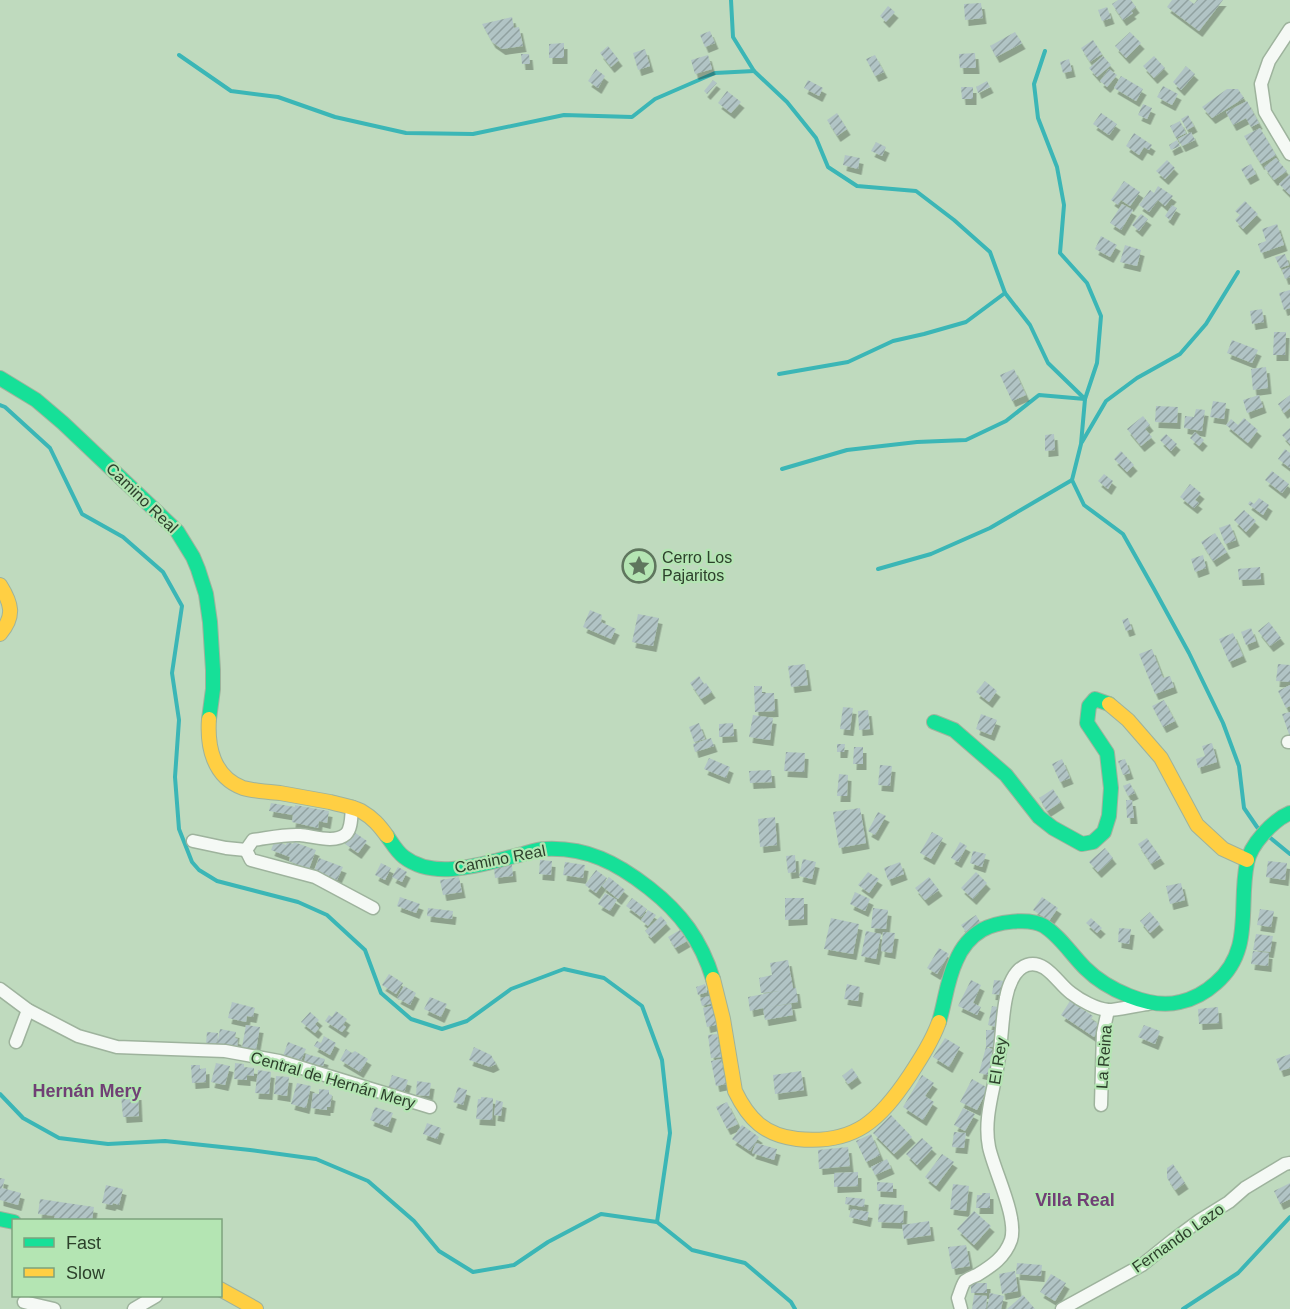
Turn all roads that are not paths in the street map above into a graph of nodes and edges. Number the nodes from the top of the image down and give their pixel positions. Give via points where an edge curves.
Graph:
1 (1290, 29) edge
2 (1290, 154) edge
3 (0, 378) edge
4 (0, 585) edge
5 (0, 634) edge
6 (934, 722) dead end
7 (352, 807) junction
8 (1290, 813) edge
9 (193, 842) dead end
10 (246, 850) junction
11 (1247, 860) junction
12 (373, 908) dead end
13 (0, 989) edge
14 (1155, 1003) junction
15 (28, 1010) junction
16 (1108, 1010) junction
17 (16, 1042) dead end
18 (1101, 1105) dead end
19 (430, 1107) dead end
20 (1290, 1162) edge
21 (222, 1290) edge
22 (154, 1297) edge
23 (24, 1302) dead end
24 (54, 1309) edge
25 (135, 1309) edge
26 (256, 1309) edge
27 (961, 1309) edge
28 (1062, 1309) edge

1 - 2 street via 1269,61 1261,84 1265,112
3 - 7 street, Camino Real via 36,400 63,423 187,544 201,574 209,607 213,689 208,738 222,774 236,785 253,790
4 - 5 street via 11,611 8,625
6 - 11 street via 954,730 1006,775 1039,817 1053,828 1082,844 1093,843 1104,832 1111,788 1107,753 1087,723 1089,706 1095,699 1110,704 1161,758 1197,825 1223,849
7 - 10 street via 350,829 339,838 297,835 253,840
7 - 14 street, Camino Real via 376,821 404,857 431,869 450,870 543,849 570,849 596,855 636,877 674,909 695,937 718,990 740,1104 759,1126 781,1136 825,1140 850,1135 871,1124 889,1107 937,1026 954,962 968,943 993,925 1038,923 1089,973 1112,988
8 - 11 street via 1275,820
9 - 10 street
10 - 12 street via 251,860 315,877
11 - 14 street via 1239,951 1230,969 1193,999 1166,1005
13 - 15 street, Central de Hernán Mery
14 - 16 street, El Rey
15 - 17 street
15 - 19 street, Central de Hernán Mery via 78,1036 117,1047 225,1051 279,1061
16 - 18 street, La Reina via 1103,1033
16 - 27 street, El Rey via 1078,998 1042,967 1027,965 1017,971 1006,999 987,1122 989,1146 1010,1214 1012,1238 991,1267 965,1282 958,1298
20 - 28 street, Fernando Lazo via 1245,1188 1142,1265
21 - 26 street
22 - 25 street
23 - 24 street

